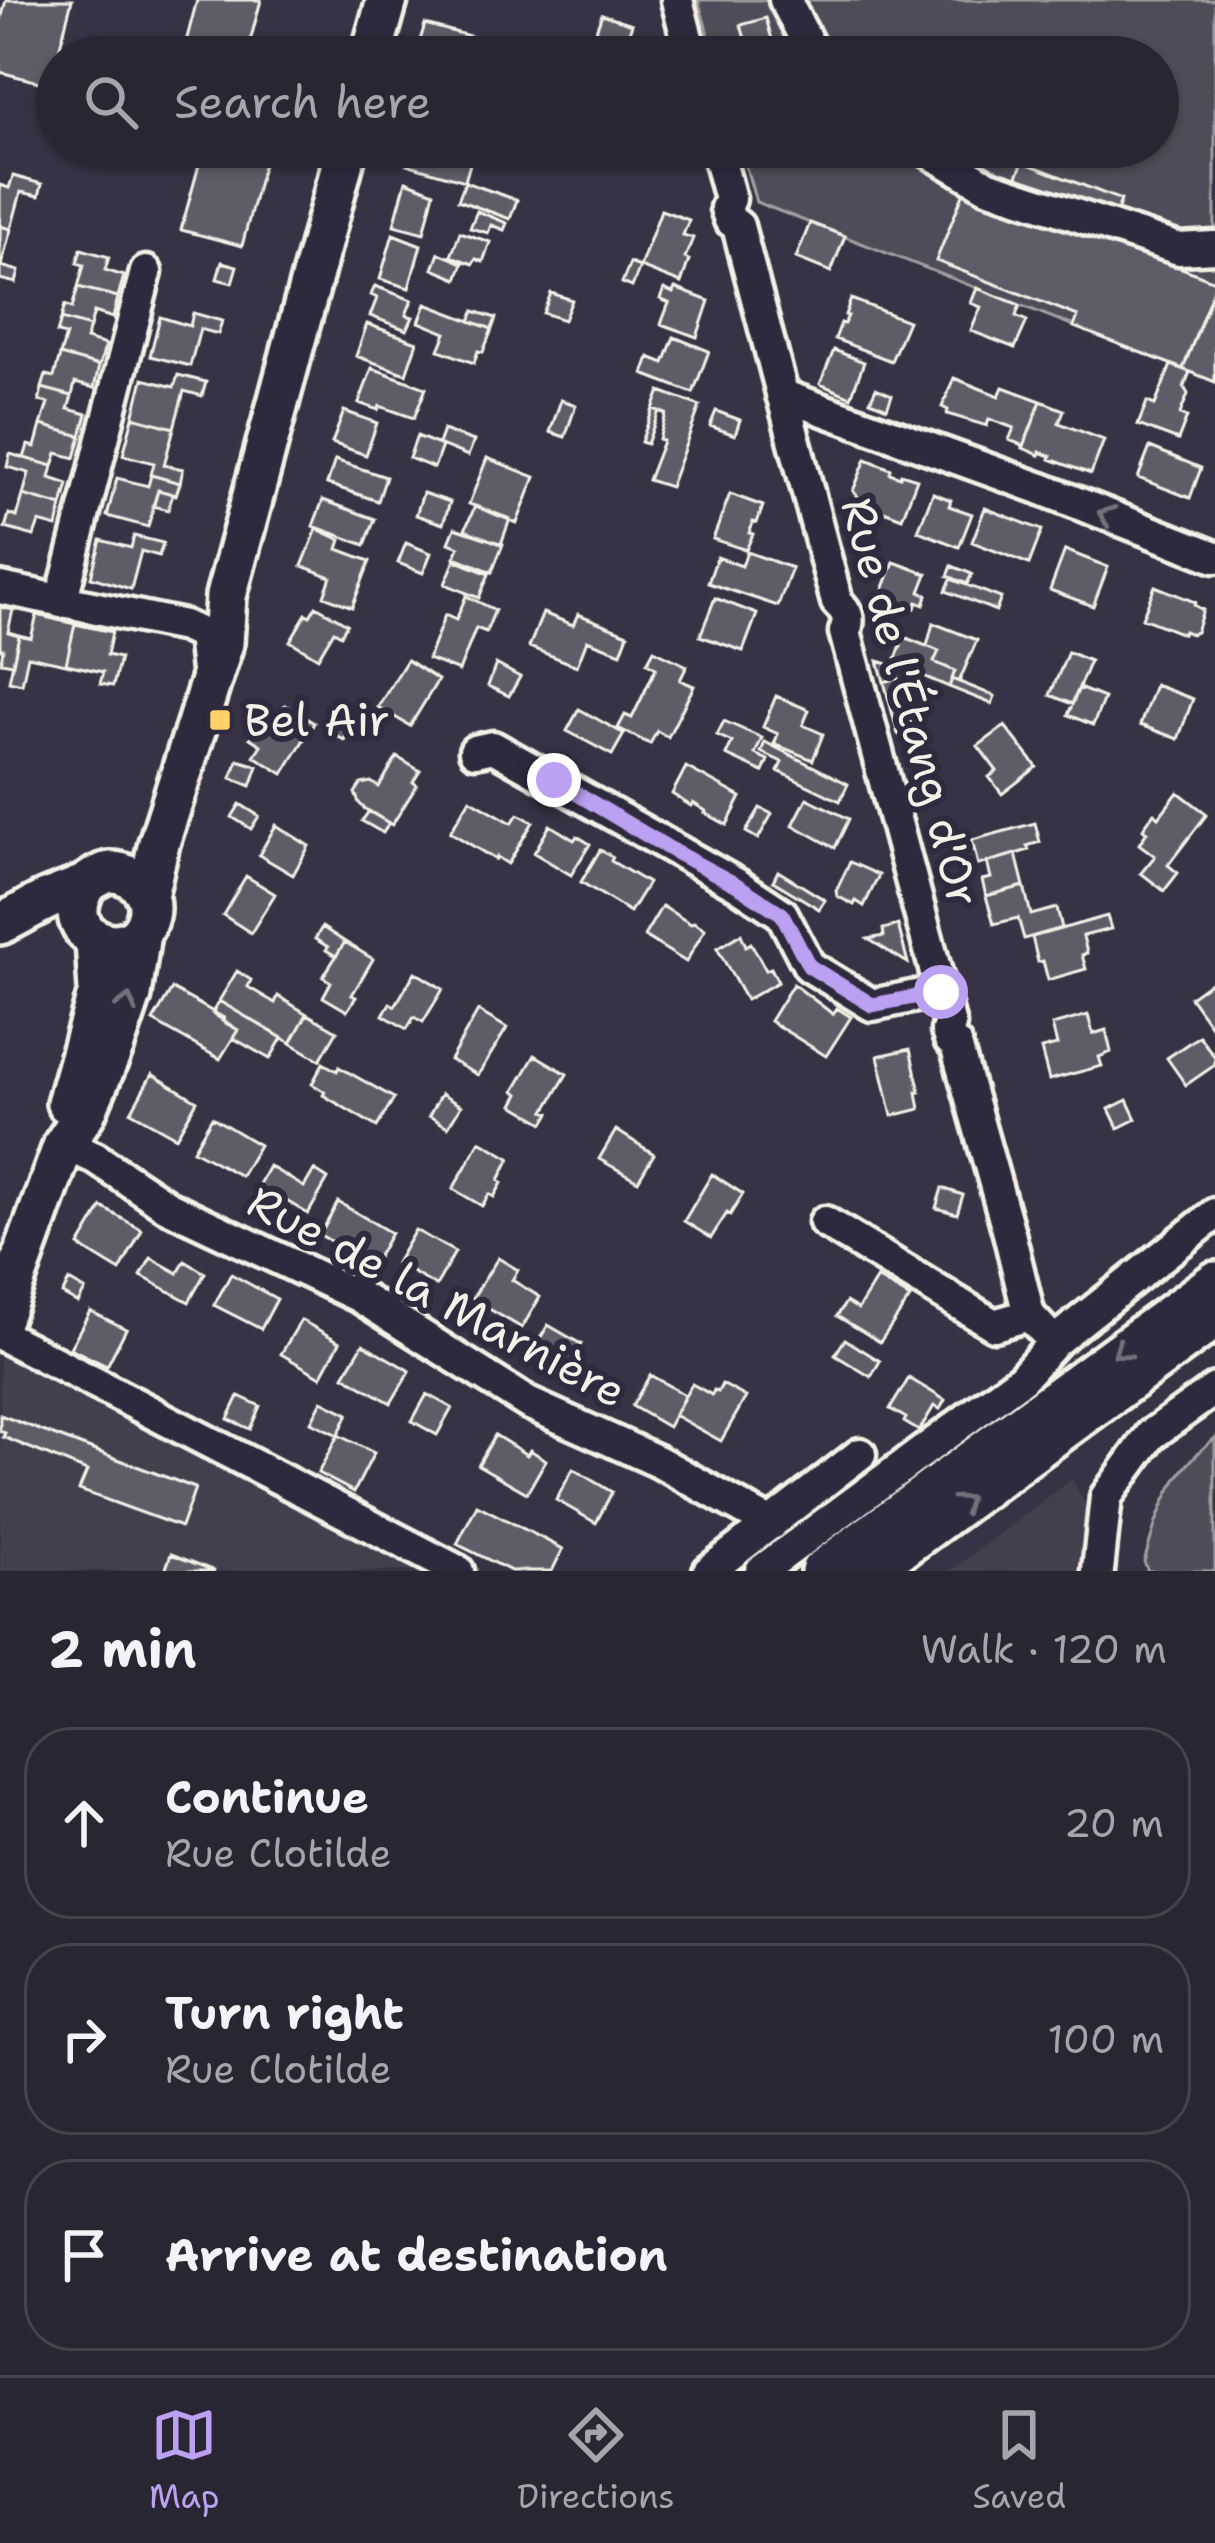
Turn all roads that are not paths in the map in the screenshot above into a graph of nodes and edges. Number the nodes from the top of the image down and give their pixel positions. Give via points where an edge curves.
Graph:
1 (387, 0) edge
2 (677, 0) edge
3 (785, 0) edge
4 (377, 36) edge
5 (686, 36) edge
6 (804, 36) edge
7 (341, 168) edge
8 (722, 168) edge
9 (957, 168) edge
10 (1215, 247) edge
11 (146, 272) dead end
12 (782, 394) junction
13 (1215, 556) edge
14 (0, 589) edge
15 (226, 596) junction
16 (61, 602) junction
17 (203, 635) junction
18 (209, 692) junction
19 (476, 751) dead end
20 (100, 878) junction
21 (143, 914) junction
22 (0, 924) edge
23 (90, 934) junction
24 (0, 940) edge
25 (941, 992) junction
26 (64, 1144) junction
27 (1215, 1214) edge
28 (825, 1222) dead end
29 (1215, 1282) edge
30 (1029, 1316) junction
31 (1215, 1318) edge
32 (0, 1321) edge
33 (0, 1334) edge
34 (1054, 1342) junction
35 (1215, 1389) edge
36 (860, 1454) dead end
37 (771, 1524) junction
38 (458, 1571) edge
39 (709, 1571) edge
40 (760, 1571) edge
41 (821, 1571) edge
42 (870, 1571) edge
43 (1098, 1571) edge

1 - 4 main road
2 - 5 street
3 - 6 street
7 - 15 main road
8 - 12 street, Rue de l'Étang d'Or via 726,208 738,226
9 - 10 street via 987,186 1179,249
11 - 16 street
13 -> 12 street
12 - 25 street, Rue de l'Étang d'Or via 837,602 846,610 845,632
14 - 16 street
15 - 17 main road
15 - 18 main road
16 - 17 street
17 - 18 street
17 - 20 main road via 133,836
18 - 21 main road
19 - 25 street via 493,747 782,914 809,966 872,1005
20 - 21 main road via 133,879
20 - 22 main road
20 - 23 main road via 78,905
21 - 23 main road via 130,940
26 -> 21 main road via 114,1045
23 - 24 main road
23 - 26 main road via 99,992 67,1104
25 - 30 street, Rue de l'Étang d'Or
26 - 32 main road
26 - 37 street, Rue de la Marnière via 167,1206 360,1297 528,1403
27 - 34 street
28 - 30 street via 994,1324
29 -> 41 main road
30 - 34 street
42 -> 31 main road
33 - 38 street
34 - 40 street via 1022,1378
35 - 43 street via 1151,1435 1106,1497
36 - 37 street
37 - 39 street

